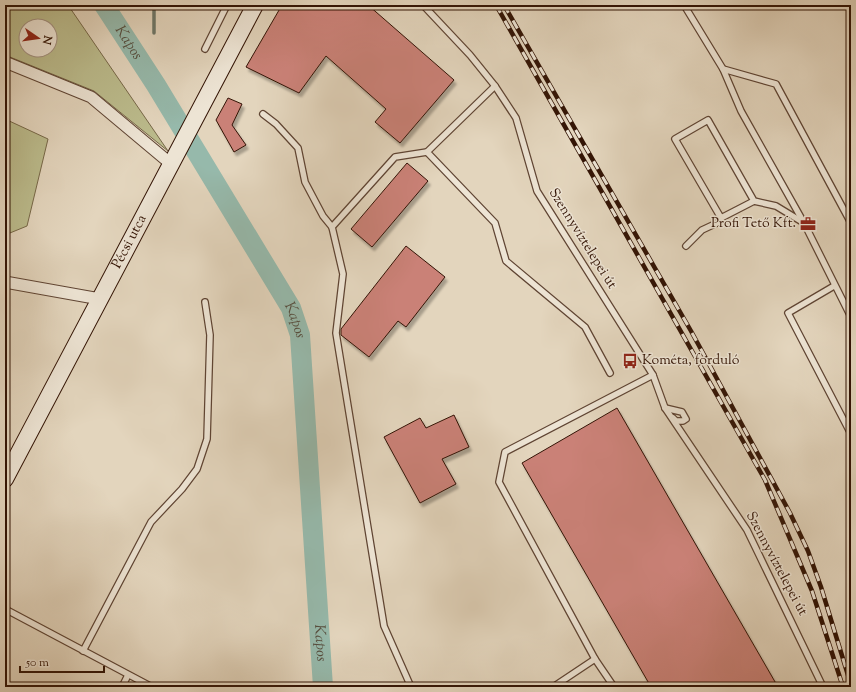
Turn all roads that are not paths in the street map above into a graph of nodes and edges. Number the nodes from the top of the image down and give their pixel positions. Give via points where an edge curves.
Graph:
1 (227, 5) edge
2 (255, 5) edge
3 (423, 5) edge
4 (684, 5) edge
5 (205, 49) dead end
6 (5, 62) edge
7 (723, 68) junction
8 (495, 86) junction
9 (264, 114) dead end
10 (427, 152) junction
11 (174, 159) junction
12 (754, 201) junction
13 (721, 218) junction
14 (804, 223) junction
15 (851, 223) edge
16 (332, 227) junction
17 (686, 246) dead end
18 (5, 282) edge
19 (834, 286) junction
20 (100, 299) junction
21 (205, 302) dead end
22 (851, 317) edge
23 (610, 373) dead end
24 (653, 375) junction
25 (665, 408) junction
26 (671, 417) junction
27 (851, 434) edge
28 (5, 479) edge
29 (5, 609) edge
30 (83, 651) junction
31 (595, 659) junction
32 (128, 675) junction
33 (122, 687) edge
34 (152, 687) edge
35 (411, 687) edge
36 (553, 687) edge
37 (614, 687) edge
38 (823, 687) edge

1 - 5 lane
2 - 11 street, Pécsi utca
3 - 8 lane, Szennyvíztelepei út
4 - 7 lane
6 - 11 street via 91,97
7 - 14 lane via 742,111
7 - 15 lane via 776,84
8 - 10 lane
8 - 24 lane, Szennyvíztelepei út via 516,118 537,191
9 - 16 lane via 298,148 305,182 323,216
10 - 16 lane via 395,157
10 - 23 lane via 495,223 506,261 585,327
11 - 20 street, Pécsi utca
12 - 13 lane
12 - 13 lane via 708,120 675,139
12 - 14 lane via 776,206
13 - 17 lane via 717,223 702,230
14 - 19 lane
16 - 35 lane via 343,274 336,333 384,626
18 - 20 street
19 - 22 lane
19 - 27 lane via 788,313
20 - 28 street, Pécsi utca
21 - 30 lane via 210,335 207,439 199,462 182,489 151,522
24 - 25 lane
24 - 31 lane via 505,452 499,482
25 - 26 lane, Szennyvíztelepei út
25 - 26 lane via 682,412 686,419 683,422
26 - 38 lane, Szennyvíztelepei út via 747,530
29 - 30 lane
30 - 32 lane
31 - 36 lane
31 - 37 lane
32 - 33 lane
32 - 34 lane

